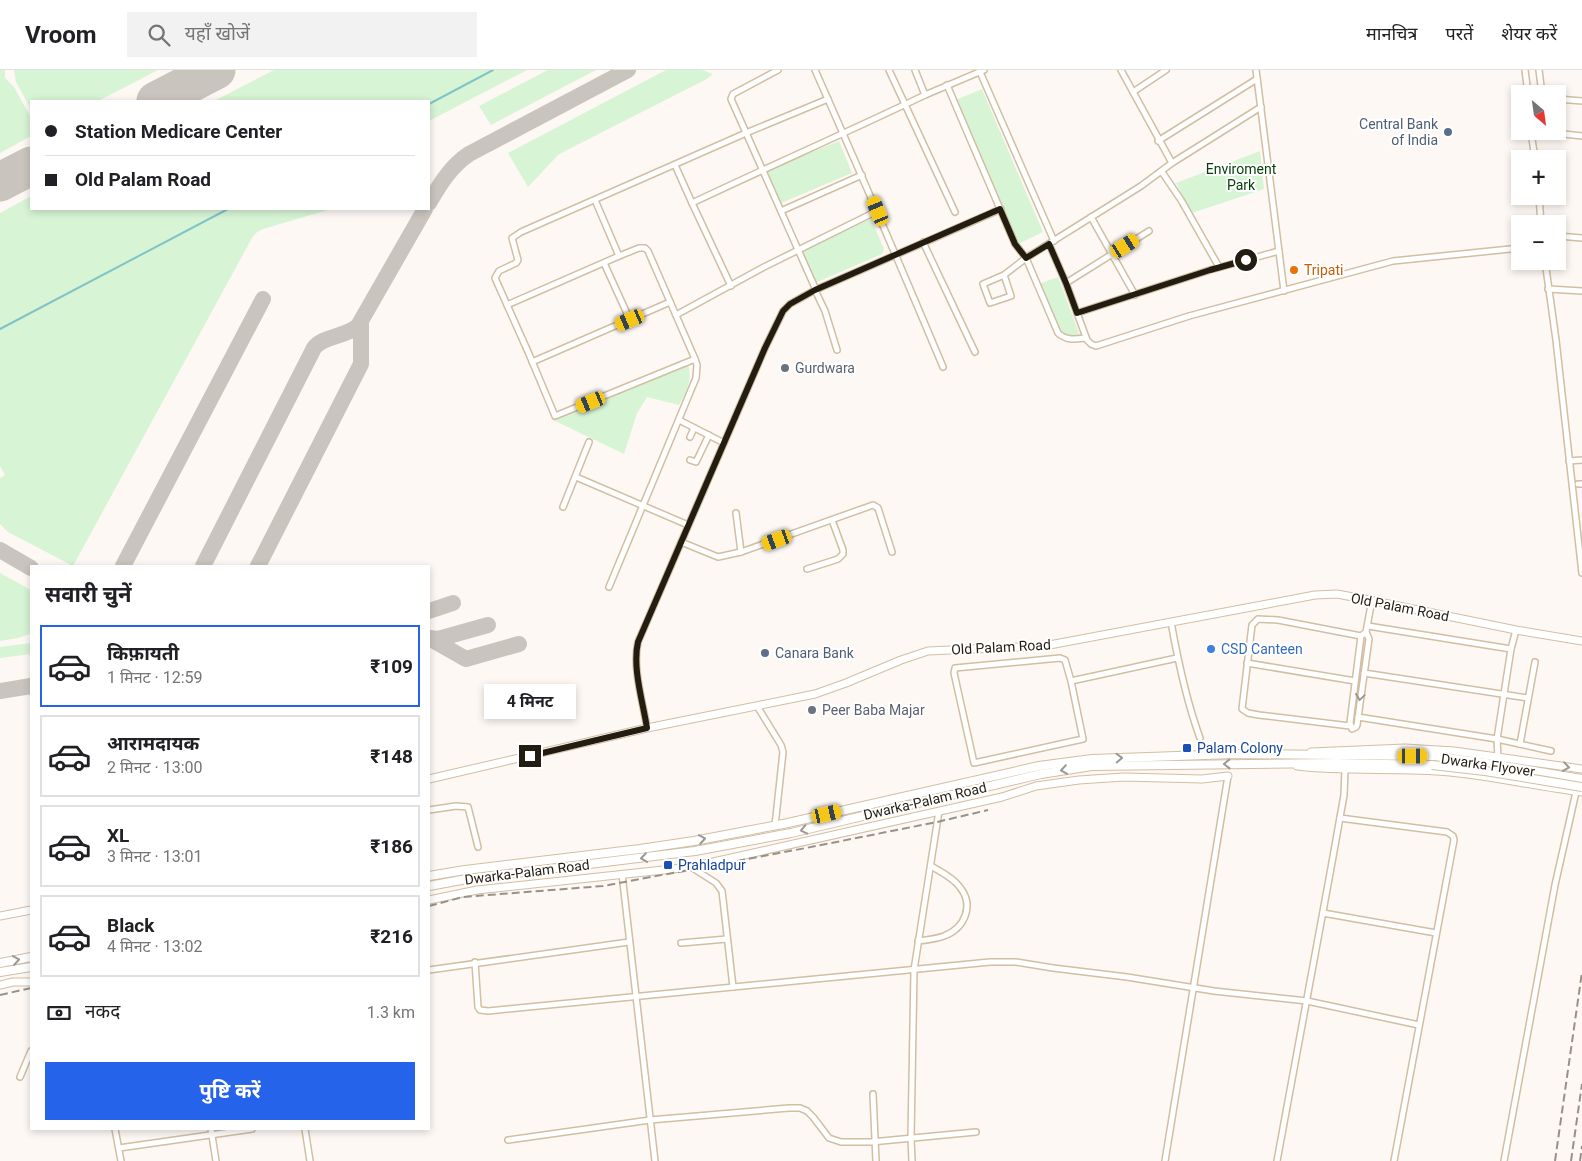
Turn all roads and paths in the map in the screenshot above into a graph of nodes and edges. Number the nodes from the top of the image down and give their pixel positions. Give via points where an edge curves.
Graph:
1 (778, 70) edge
2 (815, 70) edge
3 (889, 70) edge
4 (915, 70) edge
5 (1121, 70) edge
6 (1166, 70) edge
7 (1256, 70) edge
8 (1525, 70) edge
9 (1539, 70) edge
10 (982, 71) edge
11 (1257, 79) junction
12 (947, 85) junction
13 (1527, 85) edge
14 (1541, 85) edge
15 (1133, 92) junction
16 (925, 95) junction
17 (828, 99) junction
18 (1566, 100) edge
19 (1582, 101) edge
20 (904, 105) junction
21 (1260, 107) junction
22 (746, 133) junction
23 (1566, 134) edge
24 (844, 135) junction
25 (1582, 136) edge
26 (1158, 141) junction
27 (1172, 163) junction
28 (675, 165) junction
29 (763, 170) junction
30 (1162, 172) junction
31 (862, 175) junction
32 (595, 200) junction
33 (692, 203) junction
34 (1000, 209) junction
35 (781, 211) junction
36 (878, 211) junction
37 (955, 212) dead end
38 (1092, 217) junction
39 (1149, 231) dead end
40 (1566, 237) edge
41 (1582, 238) edge
42 (923, 242) junction
43 (1052, 242) junction
44 (1511, 249) edge
45 (798, 250) junction
46 (1279, 251) junction
47 (1113, 253) junction
48 (894, 254) junction
49 (619, 256) junction
50 (1026, 258) junction
51 (604, 263) junction
52 (1219, 267) junction
53 (1546, 270) edge
54 (1004, 275) junction
55 (1066, 283) junction
56 (731, 286) junction
57 (1548, 289) junction
58 (815, 290) junction
59 (1284, 290) junction
60 (1582, 291) edge
61 (1135, 295) junction
62 (670, 302) junction
63 (506, 305) junction
64 (1077, 313) junction
65 (676, 315) junction
66 (630, 320) junction
67 (1086, 338) junction
68 (838, 350) dead end
69 (975, 352) dead end
70 (695, 359) junction
71 (532, 362) junction
72 (943, 367) dead end
73 (679, 420) junction
74 (694, 428) junction
75 (709, 435) junction
76 (690, 437) dead end
77 (589, 442) dead end
78 (724, 443) junction
79 (690, 460) dead end
80 (1582, 460) edge
81 (1569, 461) junction
82 (576, 477) junction
83 (643, 506) junction
84 (563, 507) dead end
85 (736, 514) dead end
86 (832, 520) junction
87 (688, 525) junction
88 (681, 542) junction
89 (741, 552) junction
90 (892, 552) dead end
91 (808, 569) dead end
92 (1582, 573) edge
93 (609, 587) dead end
94 (1372, 600) junction
95 (1171, 622) junction
96 (1368, 626) junction
97 (1516, 630) junction
98 (1366, 632) junction
99 (1360, 636) junction
100 (1582, 641) edge
101 (1511, 649) junction
102 (1177, 658) junction
103 (1535, 662) dead end
104 (1247, 663) junction
105 (1364, 673) junction
106 (1071, 681) junction
107 (1355, 681) junction
108 (1504, 693) junction
109 (1528, 698) junction
110 (757, 706) junction
111 (1358, 717) junction
112 (1350, 726) junction
113 (647, 728) junction
114 (1200, 738) dead end
115 (1497, 739) junction
116 (1520, 744) junction
117 (1551, 751) dead end
118 (1274, 755) junction
119 (1498, 757) junction
120 (1303, 759) junction
121 (1276, 764) junction
122 (1345, 769) junction
123 (1582, 769) edge
124 (1228, 776) joint
125 (430, 779) edge
126 (1582, 779) edge
127 (1580, 790) edge
128 (430, 810) edge
129 (939, 811) junction
130 (1340, 818) junction
131 (775, 826) junction
132 (478, 847) dead end
133 (931, 866) junction
134 (691, 867) junction
135 (622, 874) junction
136 (430, 876) edge
137 (430, 886) edge
138 (430, 900) edge
139 (30, 910) edge
140 (1323, 913) junction
141 (0, 916) edge
142 (1436, 933) junction
143 (727, 939) junction
144 (918, 941) junction
145 (630, 942) junction
146 (681, 943) dead end
147 (30, 957) edge
148 (475, 962) junction
149 (0, 963) edge
150 (30, 967) edge
151 (430, 970) edge
152 (914, 970) junction
153 (0, 972) edge
154 (30, 982) edge
155 (0, 985) edge
156 (733, 987) junction
157 (1194, 988) junction
158 (636, 996) junction
159 (1307, 1001) junction
160 (1420, 1026) junction
161 (30, 1053) edge
162 (20, 1077) dead end
163 (873, 1094) dead end
164 (650, 1120) junction
165 (115, 1130) edge
166 (239, 1130) edge
167 (305, 1130) edge
168 (212, 1132) edge
169 (976, 1132) dead end
170 (911, 1138) junction
171 (508, 1140) dead end
172 (876, 1141) junction
173 (119, 1148) junction
174 (121, 1161) edge
175 (216, 1161) edge
176 (310, 1161) edge
177 (655, 1161) edge
178 (876, 1161) edge
179 (912, 1161) edge
180 (1165, 1161) edge
181 (1277, 1161) edge
182 (1394, 1161) edge
183 (1504, 1161) edge

1 - 22 street via 731,97
2 - 17 street
3 - 20 street
4 - 16 street
5 - 15 street
6 - 15 street
7 - 11 street
8 - 13 street
9 - 14 street
10 - 12 street
10 - 43 street
11 - 21 street
11 - 26 street
12 - 16 street
12 - 34 street
15 - 26 street
16 - 20 street
17 - 22 street
17 - 24 street
18 - 19 street
20 - 24 street
20 - 37 street
21 - 27 street
21 - 46 street
22 - 28 street
22 - 29 street
23 - 25 street
24 - 29 street
24 - 31 street
26 - 27 street
27 - 30 street
28 - 32 street
28 - 33 street
29 - 33 street
29 - 35 street
30 - 38 street
30 - 52 street
31 - 35 street
31 - 36 street
32 - 49 street
32 - 63 street via 512,238 518,260 499,271 495,278
33 - 56 street
34 - 42 street
34 - 50 street via 1015,244
35 - 45 street
36 - 45 street
36 - 48 street
38 - 43 street
38 - 47 street
39 - 47 street
40 - 41 street
42 - 48 street
42 - 69 street
43 - 50 street
43 - 55 street
44 - 59 street via 1393,260
45 - 56 street
45 - 58 street
46 - 52 street
46 - 59 street
47 - 55 street
47 - 61 street
48 - 58 street
48 - 72 street
49 - 51 street
49 - 62 street via 645,248
50 - 54 street
50 - 67 street via 1060,335 1069,339
51 - 63 street
51 - 66 street
52 - 61 street
53 - 57 street
54 - 54 street via 983,284 990,303 1012,296
55 - 64 street
56 - 65 street
57 - 60 street
57 - 81 street
58 - 68 street
58 - 78 street via 783,311
59 - 67 street via 1189,316 1100,346 1094,346
61 - 64 street
62 - 65 street
62 - 66 street
63 - 71 street
64 - 67 street
65 - 70 street
66 - 71 street
70 - 71 street via 556,416
70 - 73 street via 696,378
73 - 74 street
73 - 83 street
74 - 75 street
74 - 76 street
75 - 78 street
75 - 79 street via 696,462
77 - 82 street
78 - 87 street
80 - 81 street
81 - 92 street
82 - 83 street
82 - 84 street
83 - 87 street
83 - 93 street
85 - 89 street
86 - 89 street
86 - 90 street via 875,505
86 - 91 street via 843,554 838,559
87 - 88 street
88 - 89 street via 718,557
88 - 113 street via 635,653
94 - 95 street, Old Palam Road via 1338,594 1315,595
94 - 96 street
94 - 97 street, Old Palam Road
95 - 102 street
95 - 110 street, Old Palam Road via 1044,646 928,651 815,694
96 - 98 street
96 - 101 street
97 - 100 street, Old Palam Road
97 - 101 street
98 - 99 street
98 - 105 street via 1369,639
99 - 104 street via 1258,619 1252,626
99 - 107 street
101 - 108 street
102 - 106 street
102 - 114 street
103 - 109 street
104 - 107 street
104 - 112 street via 1242,709 1248,713
105 - 108 street
105 -> 111 street
106 - 106 street via 1083,739 974,763 955,668 1060,658 1065,660
107 - 112 street
108 - 109 street
108 - 115 street
109 - 116 street
110 - 113 street, Old Palam Road
110 - 131 street via 783,752
111 - 112 street via 1356,728
111 - 115 street
113 - 125 street, Old Palam Road
115 - 116 street
115 - 119 street
116 - 117 street
118 - 119 street via 1405,748
118 - 120 main road, Dwarka Flyover
131 -> 118 main road, Dwarka-Palam Road via 1039,766 1092,759
119 -> 123 street
120 - 121 main road, Dwarka Flyover
120 - 126 main road, Dwarka Flyover via 1432,756
120 - 127 main road, Dwarka Flyover, bridge via 1432,764
121 - 122 street
121 -> 137 main road, Dwarka-Palam Road via 1092,766 1041,774 791,833 695,851
122 - 127 street via 1450,772
122 - 130 street
124 - 129 street via 1202,779 1124,776 1079,780 1036,786
124 - 157 street
127 - 183 street via 1550,912
128 - 132 street via 468,806
129 - 133 street
129 - 134 street
130 - 140 street
130 - 142 street via 1447,832 1453,836
136 -> 131 main road, Dwarka-Palam Road via 640,849
133 - 144 street
133 - 144 street via 959,886 967,901 968,912 964,921 946,935
134 - 135 street
134 - 143 street via 716,882 722,890
135 - 138 street via 477,890
135 - 145 street
139 - 141 street
140 - 142 street
140 - 159 street
142 - 160 street
143 - 146 street
143 - 156 street
144 - 152 street
145 - 148 street
145 - 158 street
149 -> 147 main road
148 - 151 street
148 - 158 street via 478,1007 483,1011
150 - 153 main road
152 - 156 street
152 - 157 street via 1016,962
152 - 170 street
154 - 155 street
156 - 158 street
157 - 159 street
157 - 180 street
158 - 164 street
159 - 160 street
159 - 181 street
160 - 182 street
161 - 162 street
163 - 172 street
164 - 171 street
164 - 172 street via 800,1108 807,1111 834,1141
164 - 177 street
165 - 173 street
166 - 168 street
167 - 176 street
168 - 173 street
168 - 175 street
169 - 170 street
170 - 172 street
170 - 179 street
172 - 178 street
173 - 174 street

